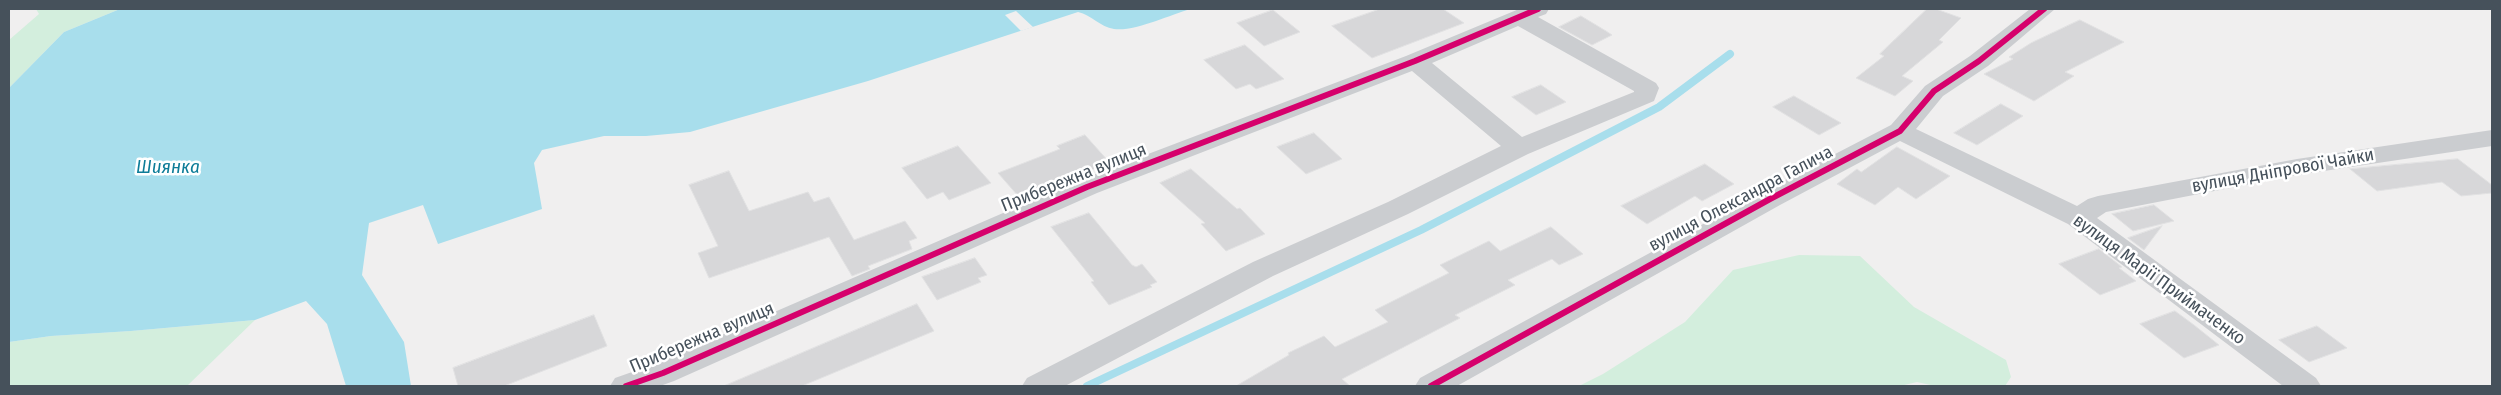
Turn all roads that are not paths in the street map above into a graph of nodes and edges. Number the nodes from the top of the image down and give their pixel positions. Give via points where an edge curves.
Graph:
1 (2044, 9) edge
2 (1529, 13) edge
3 (1415, 61) junction
4 (1900, 131) junction
5 (2492, 138) edge
6 (1519, 148) junction
7 (2078, 218) junction
8 (665, 380) edge
9 (626, 386) edge
10 (1038, 386) edge
11 (1431, 386) edge
12 (2305, 386) edge

1 - 4 street, вулиця Олександра Галича via 1979,61 1934,91
2 - 3 street, Прибережна вулиця
2 - 6 street via 1647,88 1644,96
3 - 6 street
3 - 8 street, Прибережна вулиця via 1087,187
4 - 7 street, вулиця Марії Приймаченко
4 - 11 street, вулиця Олександра Галича
5 - 7 street, вулиця Дніпрової Чайки via 2179,188 2098,205
6 - 10 street via 1398,208 1263,269
7 - 12 street, вулиця Марії Приймаченко
8 - 9 street, Прибережна вулиця

